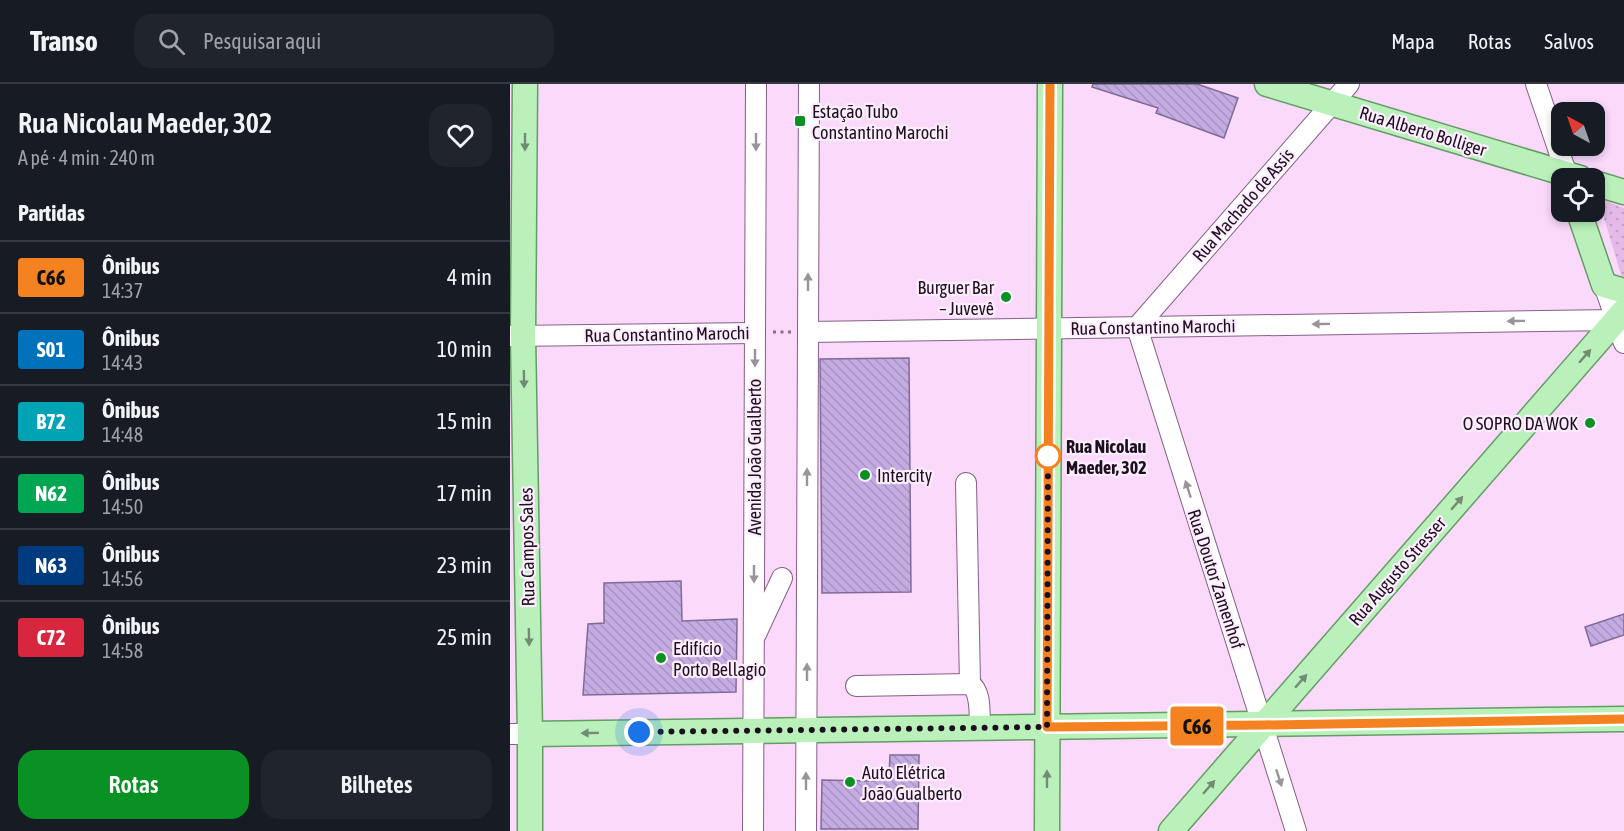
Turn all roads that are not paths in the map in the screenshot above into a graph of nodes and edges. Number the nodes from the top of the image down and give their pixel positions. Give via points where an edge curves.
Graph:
1 (525, 84) edge
2 (756, 84) edge
3 (809, 84) edge
4 (1050, 84) edge
5 (1267, 84) edge
6 (1349, 84) edge
7 (1536, 84) edge
8 (1332, 104) junction
9 (1569, 168) edge
10 (1551, 171) edge
11 (1584, 222) edge
12 (1614, 288) edge
13 (1620, 315) edge
14 (1137, 327) junction
15 (1048, 328) junction
16 (808, 332) junction
17 (755, 333) junction
18 (517, 336) edge
19 (1624, 343) edge
20 (966, 483) dead end
21 (782, 578) dead end
22 (753, 639) junction
23 (970, 684) junction
24 (856, 686) dead end
25 (1624, 719) edge
26 (1263, 725) junction
27 (1047, 727) junction
28 (980, 728) junction
29 (807, 730) junction
30 (753, 731) junction
31 (520, 734) edge
32 (530, 831) edge
33 (753, 831) edge
34 (806, 831) edge
35 (1047, 831) edge
36 (1171, 831) edge
37 (1296, 831) edge

1 -> 18 main road, Rua Campos Sales
2 -> 17 street, Avenida João Gualberto
16 -> 3 street
4 - 15 main road
5 - 8 main road, Rua Alberto Bolliger
6 - 8 street, Rua Machado de Assis
7 - 9 street
8 - 10 main road, Rua Alberto Bolliger
8 - 14 street, Rua Machado de Assis
11 - 12 main road
12 - 13 street
13 -> 14 street, Rua Constantino Marochi
13 - 19 street
26 -> 13 main road, Rua Augusto Stresser
14 - 15 street, Rua Constantino Marochi
26 -> 14 street, Rua Doutor Zamenhof
15 - 16 street, Rua Constantino Marochi
15 - 27 main road
29 -> 16 street
17 - 18 street, Rua Constantino Marochi
17 -> 22 street, Avenida João Gualberto
18 -> 31 main road, Rua Campos Sales
20 - 23 street
21 - 22 street
22 - 30 street, Avenida João Gualberto
23 - 24 street
23 - 28 street via 978,694
25 - 26 main road
26 - 27 main road
36 -> 26 main road, Rua Augusto Stresser
26 -> 37 street, Rua Doutor Zamenhof
27 - 28 main road
35 -> 27 main road
28 - 29 main road
29 - 30 main road
34 -> 29 street
30 -> 31 main road
30 - 33 street, Avenida João Gualberto
31 - 32 main road, Rua Campos Sales

